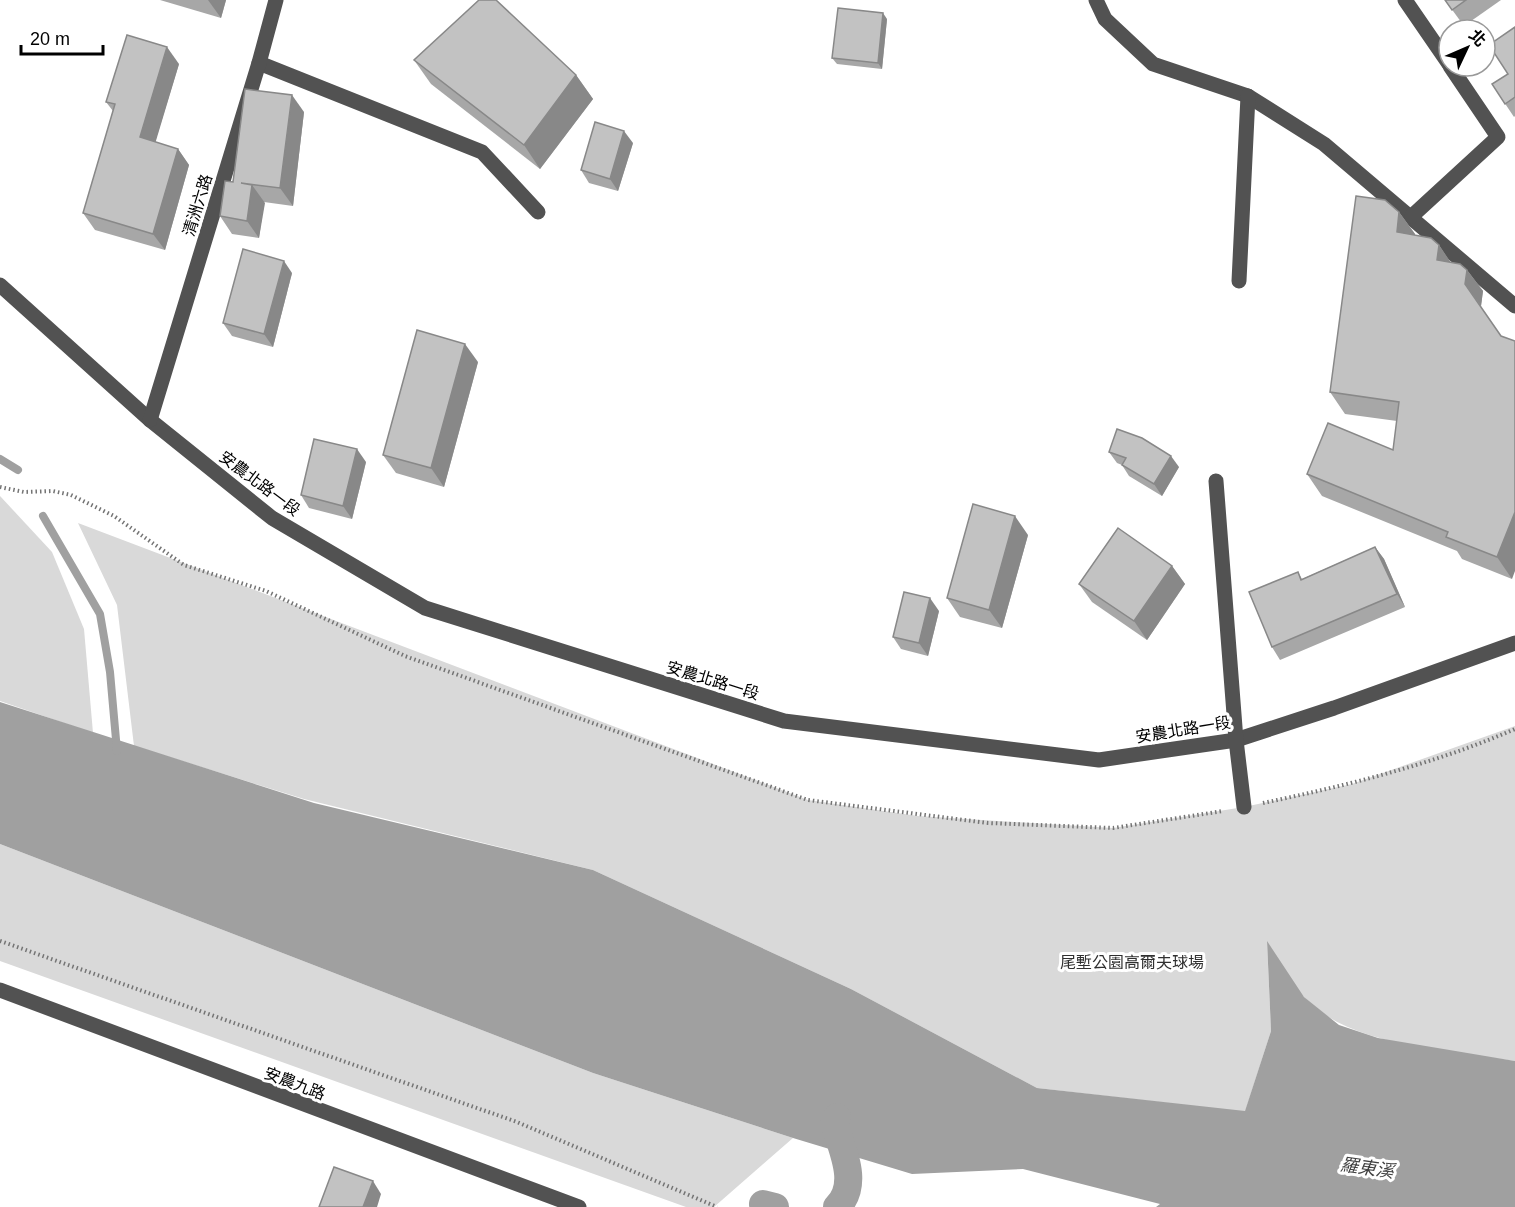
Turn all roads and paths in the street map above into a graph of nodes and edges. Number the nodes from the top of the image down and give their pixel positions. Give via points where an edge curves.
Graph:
1 (276, 0) edge
2 (1096, 0) edge
3 (1405, 0) edge
4 (1437, 46) edge
5 (259, 63) junction
6 (1459, 78) edge
7 (1248, 96) junction
8 (538, 212) dead end
9 (1412, 216) junction
10 (1239, 281) dead end
11 (0, 285) edge
12 (1515, 306) edge
13 (150, 420) junction
14 (1216, 481) dead end
15 (1515, 643) edge
16 (1236, 740) junction
17 (1244, 807) dead end
18 (0, 941) edge
19 (0, 990) edge
20 (579, 1207) edge
21 (717, 1207) edge

1 - 5 street, 清洲六路
2 - 7 street via 1105,19 1153,64
3 - 4 street
5 - 8 street via 482,152
5 - 13 street, 清洲六路
6 - 9 street via 1498,137
7 - 9 street via 1324,144
7 - 10 street
9 - 12 street
11 - 13 street, 安農北路一段
13 - 16 street, 安農北路一段 via 272,518 425,608 784,721 1099,760
14 - 16 street
15 - 16 street, 安農北路一段
16 - 17 street
18 - 21 path via 517,1122
19 - 20 street, 安農九路

